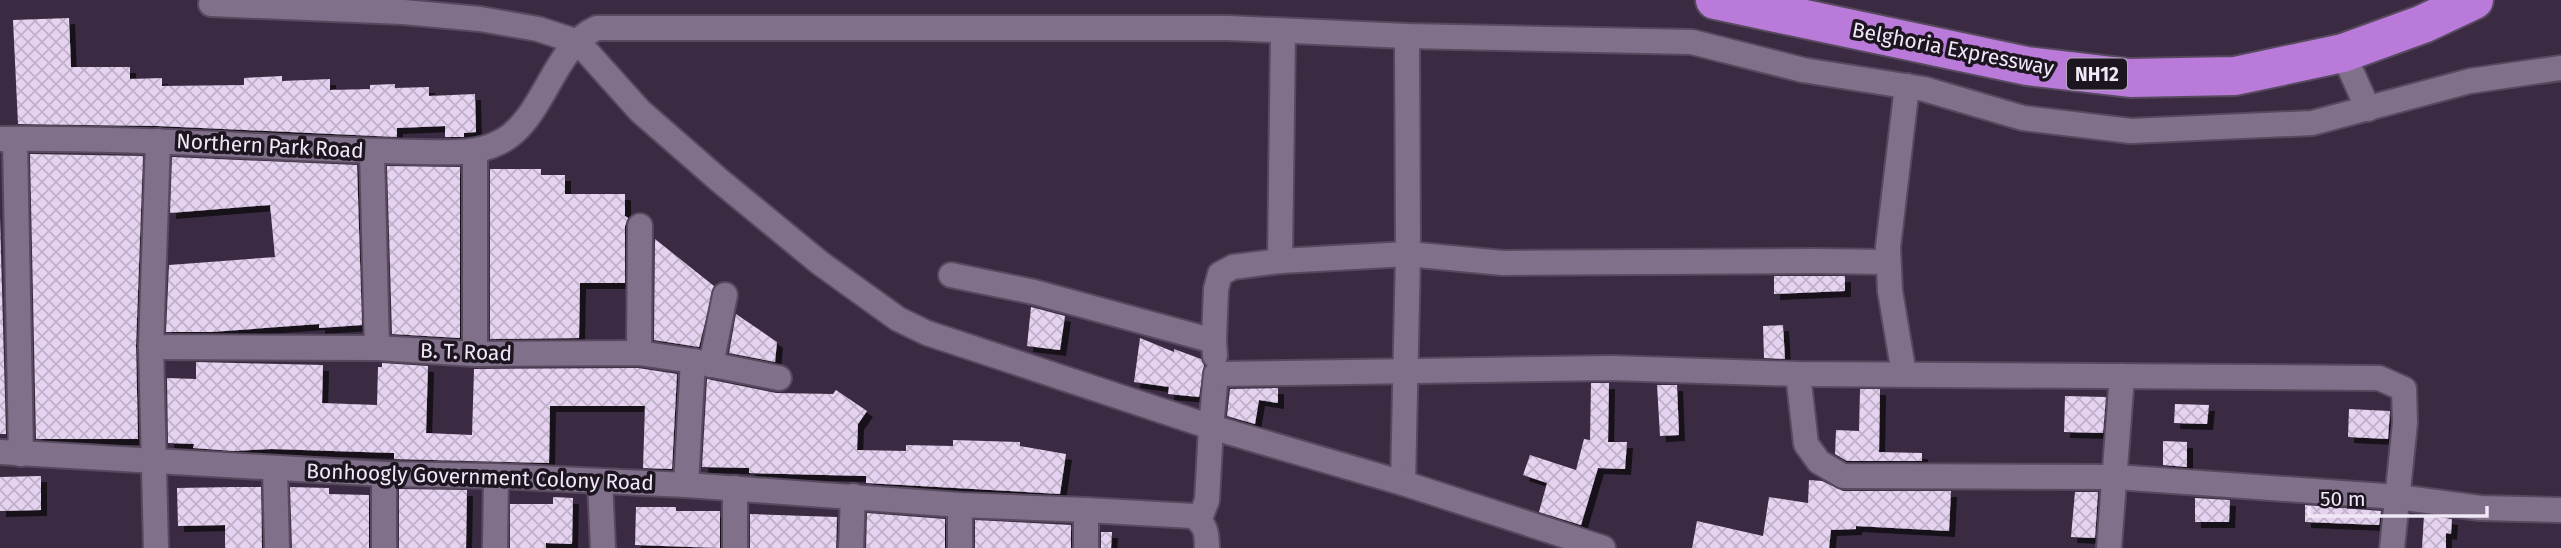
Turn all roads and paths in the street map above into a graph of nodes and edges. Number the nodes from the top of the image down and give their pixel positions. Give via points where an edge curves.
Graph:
1 (1715, 0) edge
2 (2474, 0) edge
3 (211, 4) dead end
4 (1283, 30) junction
5 (1407, 36) junction
6 (572, 50) junction
7 (2343, 53) junction
8 (2561, 68) edge
9 (1907, 86) junction
10 (2368, 109) junction
11 (8, 139) edge
12 (158, 141) junction
13 (372, 151) junction
14 (475, 152) junction
15 (640, 226) dead end
16 (1408, 254) junction
17 (1280, 261) junction
18 (1888, 262) junction
19 (951, 275) dead end
20 (725, 295) dead end
21 (1214, 341) junction
22 (151, 347) junction
23 (377, 348) junction
24 (639, 353) junction
25 (475, 354) junction
26 (702, 363) junction
27 (1405, 370) junction
28 (1216, 374) junction
29 (1798, 374) junction
30 (1905, 374) junction
31 (2122, 376) junction
32 (779, 378) dead end
33 (1211, 436) junction
34 (11, 453) edge
35 (154, 460) junction
36 (275, 469) junction
37 (384, 474) junction
38 (496, 476) junction
39 (2116, 477) junction
40 (600, 481) junction
41 (1403, 484) junction
42 (686, 485) junction
43 (736, 488) junction
44 (853, 496) junction
45 (2398, 497) junction
46 (960, 505) junction
47 (1086, 510) junction
48 (1203, 510) junction
49 (2561, 510) edge
50 (156, 548) edge
51 (277, 548) edge
52 (384, 548) edge
53 (495, 548) edge
54 (603, 548) edge
55 (735, 548) edge
56 (851, 548) edge
57 (960, 548) edge
58 (1086, 548) edge
59 (1208, 548) edge
60 (1603, 548) edge
61 (2109, 548) edge
62 (2392, 548) edge

1 - 7 highway, Belghoria Expressway / NH12 via 2027,66 2130,78 2235,76
2 - 7 highway, Belghoria Expressway / NH12
3 - 6 street via 480,19 538,29
4 - 5 street
4 - 6 street via 597,28 585,33
4 - 17 street
5 - 9 street via 1692,42 1803,70
5 - 16 street
6 - 14 street, Northern Park Road via 516,133
6 - 33 street via 719,180 820,263 898,319
7 - 10 street
8 - 10 street via 2470,81
9 - 10 street via 2023,118 2131,131 2312,123
9 - 18 street
11 - 12 street, Northern Park Road
11 - 34 street
12 - 13 street, Northern Park Road
12 - 22 street
13 - 14 street, Northern Park Road
13 - 23 street
14 - 25 street
15 - 24 street
16 - 17 street
16 - 18 street via 1503,263
16 - 27 street
17 - 21 street via 1233,267 1220,274
18 - 30 street
19 - 21 street via 1034,292
20 - 26 street
21 - 28 street
22 - 23 street, B. T. Road
22 - 35 street
23 - 25 street, B. T. Road
24 - 25 street, B. T. Road
24 - 26 street, B. T. Road
26 - 32 street, B. T. Road
26 - 42 street
27 - 28 street
27 - 29 street via 1612,368
27 - 41 street
28 - 33 street
29 - 30 street
29 - 39 street via 1805,443 1819,462 1843,476
30 - 31 street
31 - 39 street
31 - 45 street via 2379,378 2404,389
33 - 41 street
33 - 48 street
34 - 35 street, Bonhoogly Government Colony Road
35 - 36 street, Bonhoogly Government Colony Road
35 - 50 street
36 - 37 street, Bonhoogly Government Colony Road
36 - 51 street
37 - 38 street, Bonhoogly Government Colony Road
37 - 52 street
38 - 40 street, Bonhoogly Government Colony Road
38 - 53 street
39 - 45 street
39 - 61 street
40 - 42 street, Bonhoogly Government Colony Road
40 - 54 street
41 - 60 street
42 - 43 street, Bonhoogly Government Colony Road
43 - 44 street, Bonhoogly Government Colony Road
43 - 55 street
44 - 46 street, Bonhoogly Government Colony Road
44 - 56 street
45 - 49 street via 2480,508
45 - 62 street
46 - 47 street, Bonhoogly Government Colony Road
46 - 57 street
47 - 48 street, Bonhoogly Government Colony Road via 1192,516
47 - 58 street
48 - 59 street

